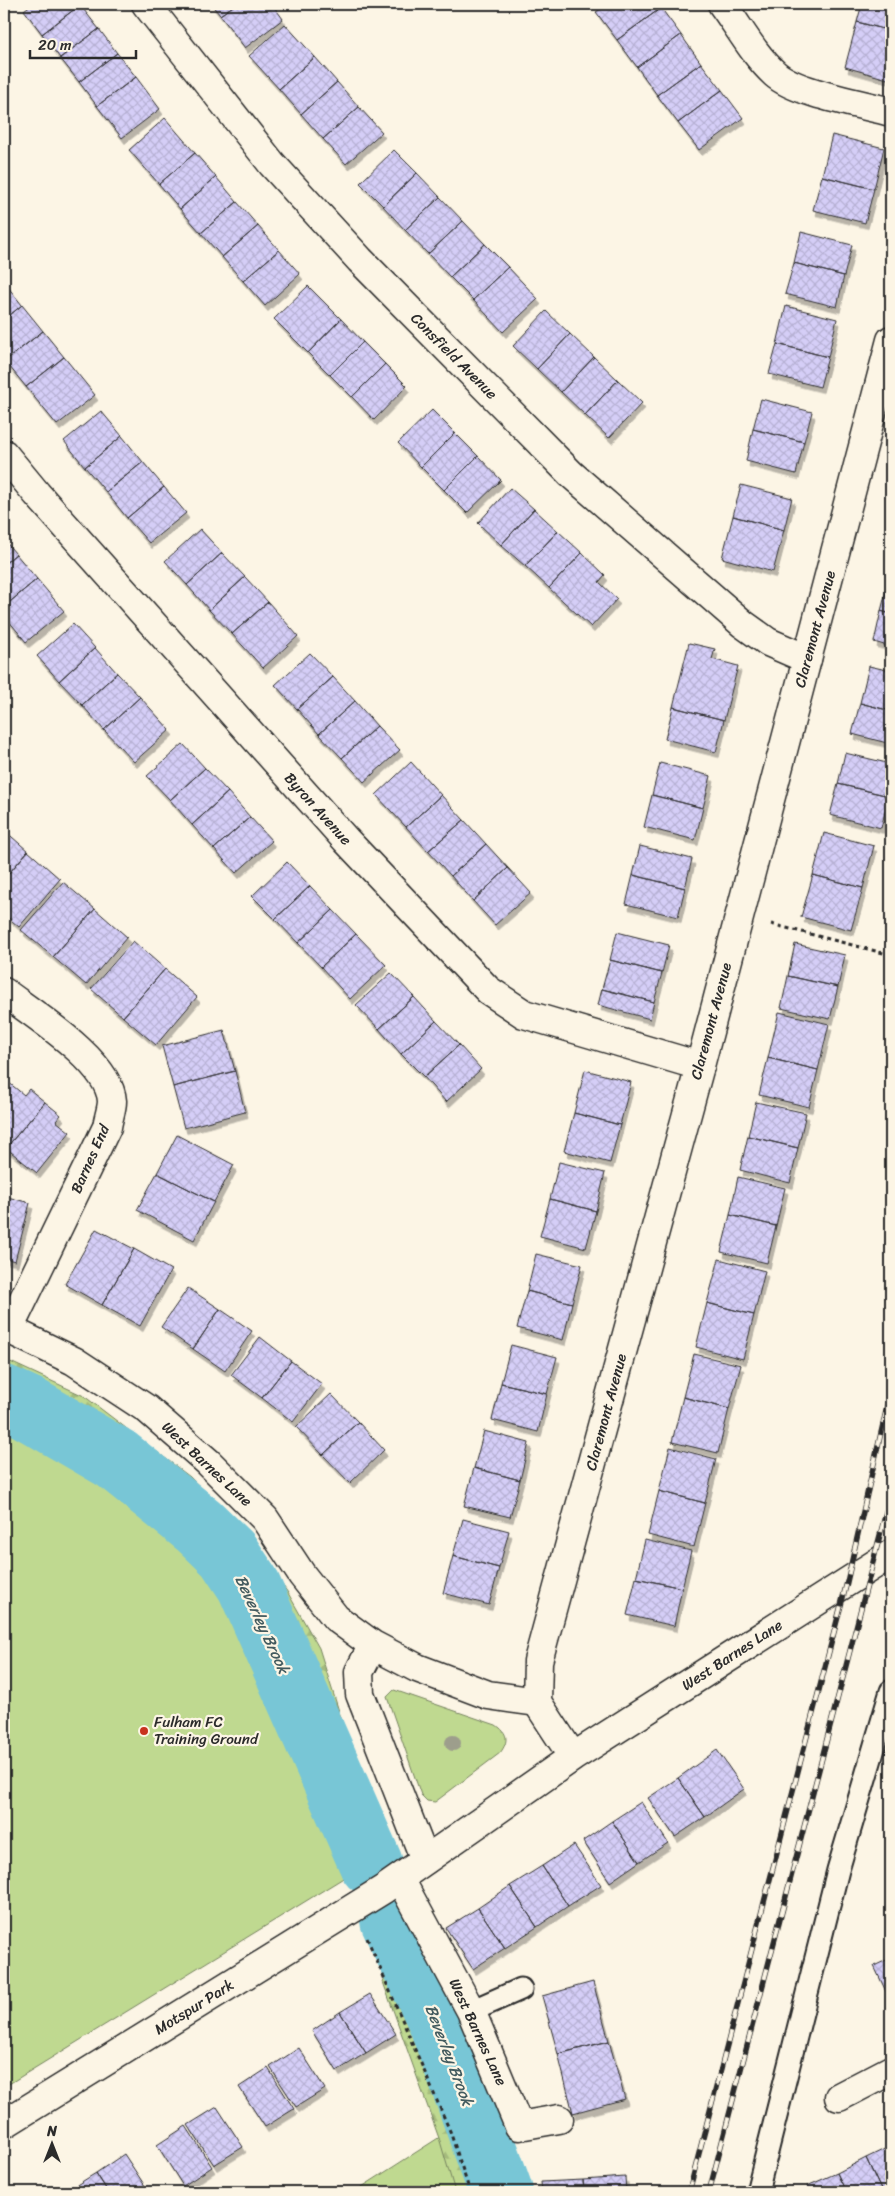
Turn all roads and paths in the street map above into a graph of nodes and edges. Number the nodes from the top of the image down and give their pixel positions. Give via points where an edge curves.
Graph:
1 (146, 4) edge
2 (722, 4) edge
3 (891, 112) edge
4 (891, 340) edge
5 (4, 454) edge
6 (807, 659) junction
7 (739, 916) junction
8 (891, 956) edge
9 (4, 992) edge
10 (700, 1066) junction
11 (6, 1328) edge
12 (891, 1554) edge
13 (373, 1645) junction
14 (891, 1691) edge
15 (537, 1702) junction
16 (573, 1757) junction
17 (425, 1860) junction
18 (392, 1884) junction
19 (367, 1936) dead end
20 (521, 1989) dead end
21 (471, 2010) junction
22 (891, 2070) edge
23 (839, 2097) dead end
24 (559, 2119) dead end
25 (4, 2124) edge
26 (470, 2192) edge
27 (757, 2192) edge

1 - 6 street, Consfield Avenue via 272,164 360,260 571,474 743,624 768,642
2 - 3 street via 762,60 792,86
4 - 6 street, Claremont Avenue
5 - 10 street, Byron Avenue via 339,832 488,990 524,1014
6 - 7 street, Claremont Avenue
7 - 8 path
7 - 10 street, Claremont Avenue
9 - 11 street, Barnes End via 88,1057 105,1080 112,1100 107,1127
10 - 15 street, Claremont Avenue via 538,1661
11 - 13 street, West Barnes Lane via 74,1361 147,1408 265,1518 302,1575 336,1618
12 - 16 street, West Barnes Lane
13 - 15 street, West Barnes Lane via 417,1668 488,1695
13 - 17 street via 359,1672 360,1694
14 - 27 lane via 838,1870
15 - 16 street
16 - 17 street, West Barnes Lane
17 - 18 street, West Barnes Lane
18 - 21 street, West Barnes Lane
18 - 25 street, Motspur Park
19 - 26 path via 450,2130
20 - 21 lane
21 - 24 street, West Barnes Lane via 520,2126
22 - 23 street

